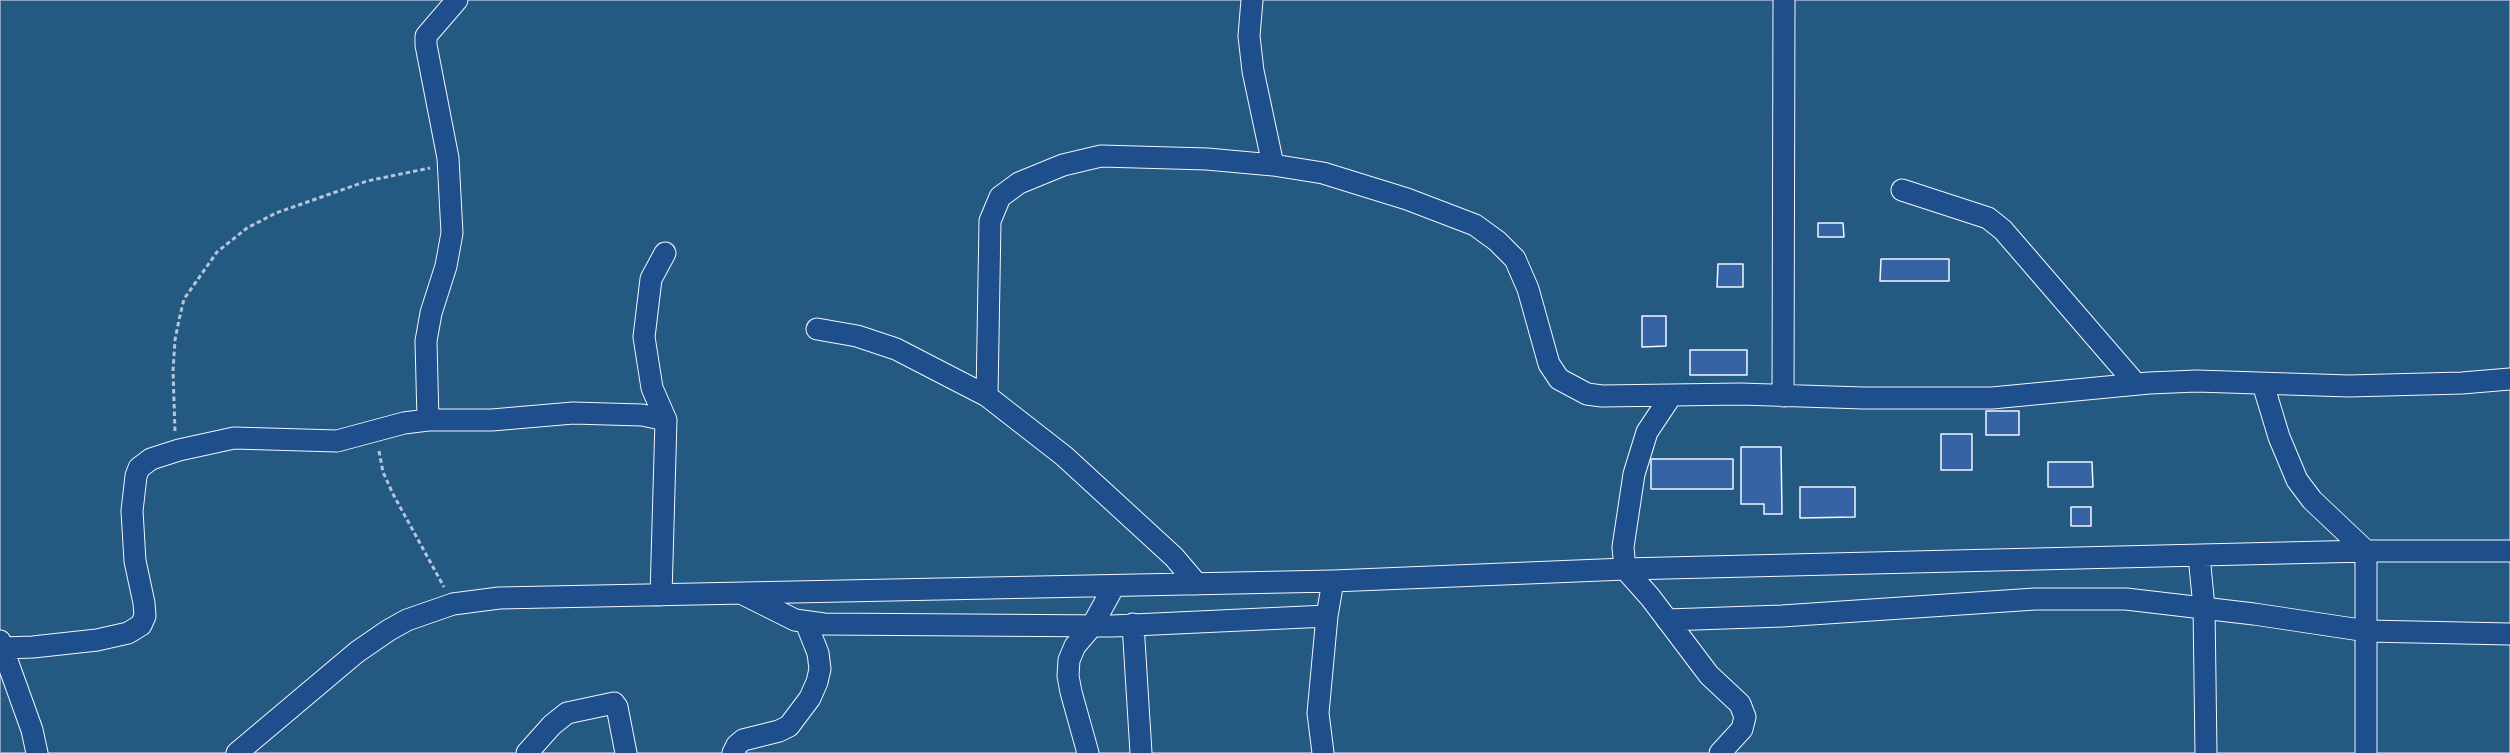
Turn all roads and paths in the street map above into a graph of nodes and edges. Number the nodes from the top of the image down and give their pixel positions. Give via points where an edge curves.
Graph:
1 (457, 0) edge
2 (1252, 0) edge
3 (1784, 0) edge
4 (448, 165) junction
5 (1274, 165) junction
6 (1902, 190) dead end
7 (665, 253) dead end
8 (817, 329) dead end
9 (2510, 379) edge
10 (2136, 384) junction
11 (2263, 384) junction
12 (987, 396) junction
13 (1671, 396) junction
14 (1784, 396) junction
15 (428, 420) junction
16 (666, 420) junction
17 (375, 431) junction
18 (178, 450) junction
19 (2367, 551) junction
20 (2510, 551) edge
21 (2199, 556) junction
22 (1625, 569) junction
23 (1333, 581) junction
24 (1197, 584) junction
25 (1114, 586) junction
26 (740, 592) junction
27 (661, 595) junction
28 (453, 604) junction
29 (2204, 607) junction
30 (1327, 616) junction
31 (1667, 620) junction
32 (806, 623) junction
33 (1133, 624) junction
34 (1092, 626) junction
35 (2367, 631) junction
36 (2510, 634) edge
37 (2, 645) edge
38 (1318, 713) junction
39 (245, 750) edge
40 (37, 753) edge
41 (527, 753) edge
42 (626, 753) edge
43 (733, 753) edge
44 (1088, 753) edge
45 (1141, 753) edge
46 (1307, 753) edge
47 (1323, 753) edge
48 (1720, 753) edge
49 (2206, 753) edge
50 (2366, 753) edge

1 - 4 street via 426,36
2 - 5 street via 1252,71
3 - 14 street
4 - 15 street via 452,233 426,341
4 - 18 path via 396,174 323,195 247,228 217,252 184,299 175,340 173,404
5 - 12 street via 1101,156 1063,165 1019,183 1000,197 990,221
5 - 13 street via 1368,185 1475,225 1515,259 1528,289 1549,364 1559,380 1587,394
6 - 10 street via 1988,218 2003,230
7 - 16 street via 651,279 644,337 652,388
8 - 12 street via 857,336 896,349
9 - 11 street via 2349,386
10 - 11 street
10 - 14 street via 1992,398
11 - 19 street via 2297,480 2312,500
12 - 24 street via 1064,456 1174,556
13 - 14 street
13 - 22 street via 1647,432 1634,474 1623,547
15 - 16 street via 492,420 573,413 642,415
15 - 17 street
16 - 27 street
17 - 18 street via 337,441 234,438
17 - 28 path via 383,471 393,494
18 - 37 street via 145,463 136,476 132,538 144,603 141,625 128,633 97,640 33,647
19 - 20 street
19 - 21 street
19 - 35 street
21 - 22 street
21 - 29 street
22 - 23 street
22 - 31 street
23 - 24 street
23 - 30 street
24 - 25 street
25 - 26 street
25 - 34 street
26 - 27 street
26 - 32 street
27 - 28 street via 499,598
28 - 39 street via 407,620 357,652
29 - 31 street via 2126,599 2056,599
29 - 35 street
29 - 49 street
30 - 33 street
30 - 38 street
31 - 48 street via 1709,675 1740,704 1745,717 1742,729
32 - 34 street
32 - 43 street via 820,669 810,698 789,726 742,741
33 - 34 street
33 - 45 street
34 - 44 street via 1072,653 1068,676
35 - 36 street
35 - 50 street
37 - 40 street
38 - 46 street
38 - 47 street
41 - 42 street via 567,713 614,703

